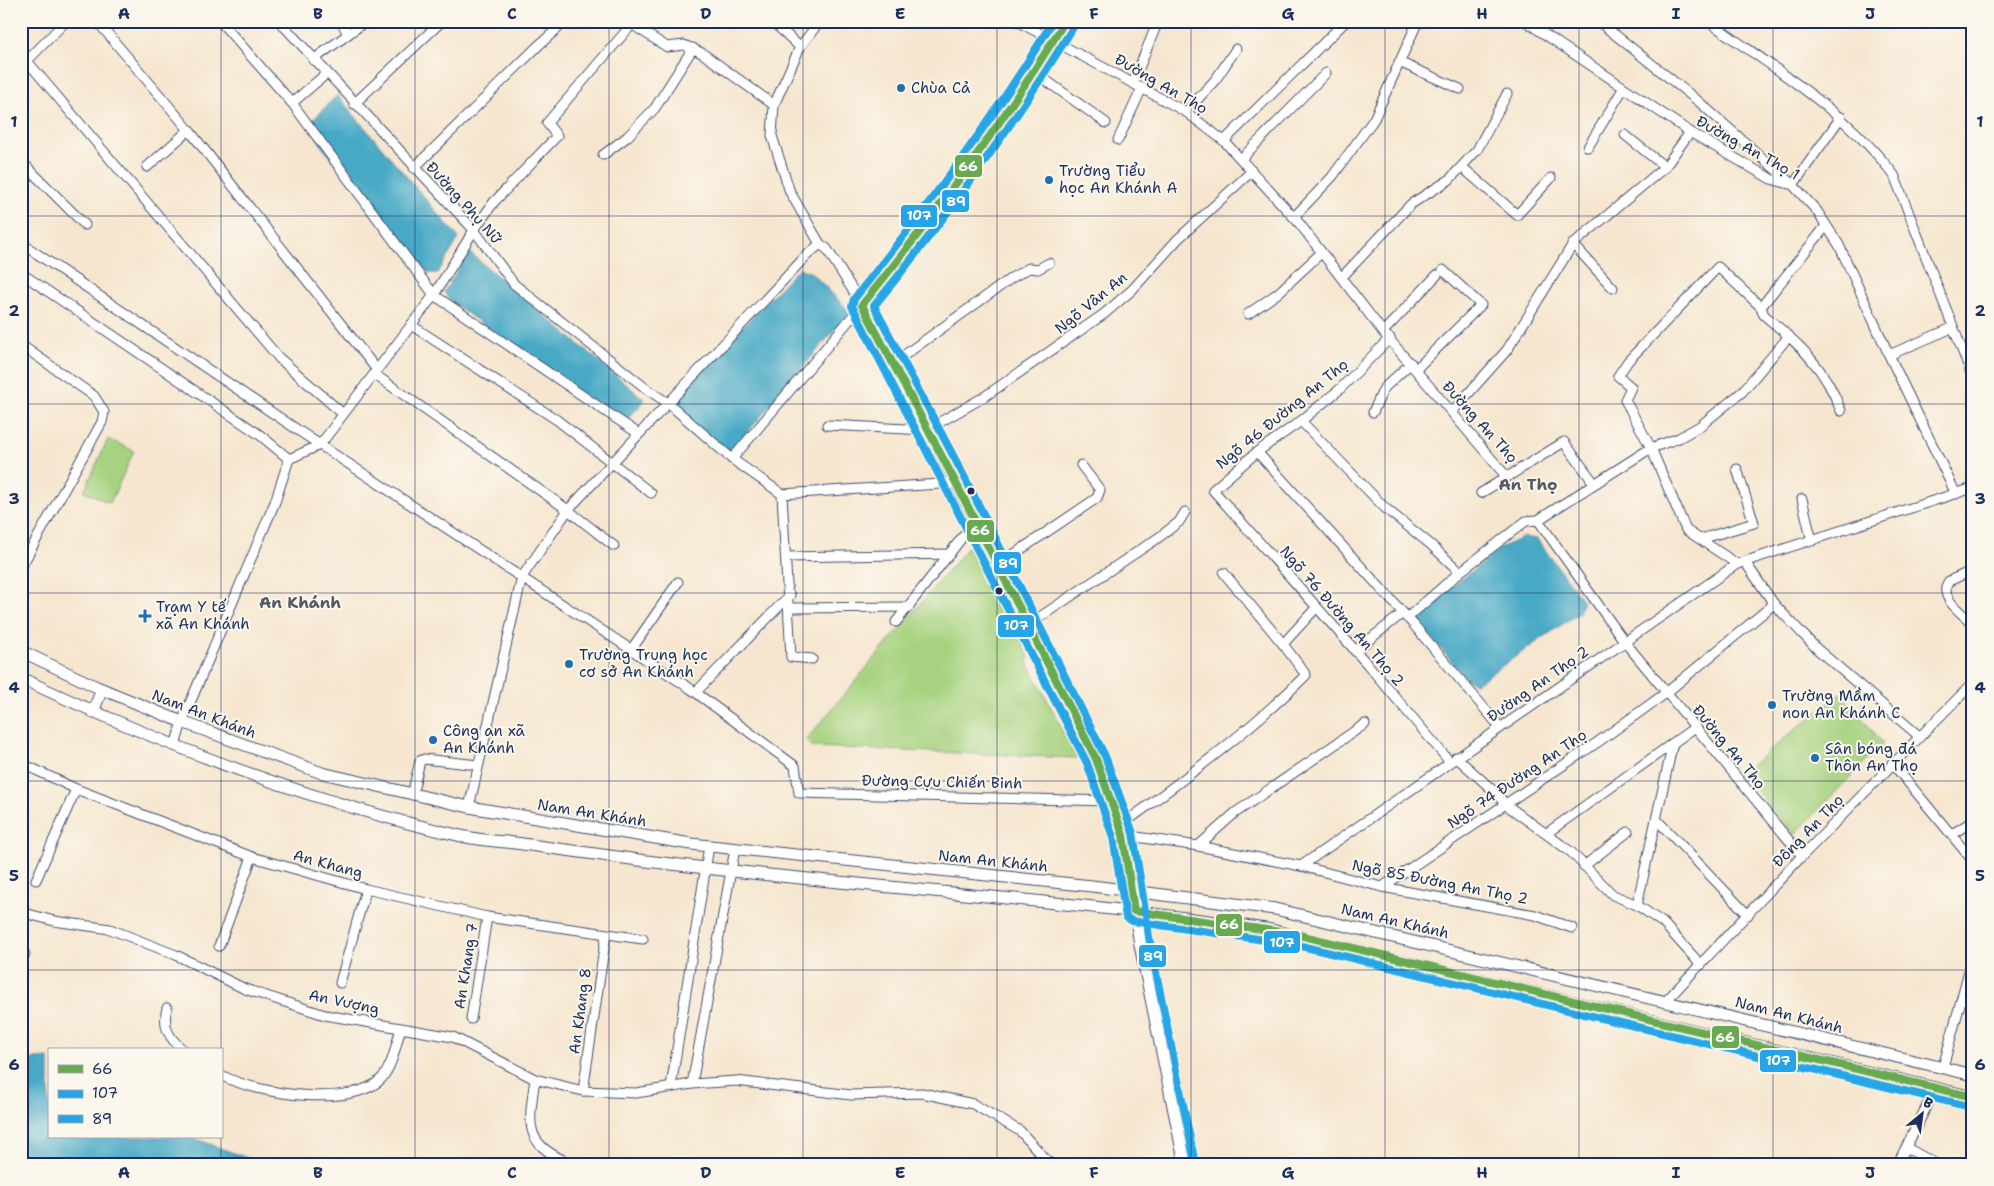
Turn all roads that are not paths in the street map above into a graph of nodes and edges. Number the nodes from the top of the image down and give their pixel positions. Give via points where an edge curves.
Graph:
1 (66, 21) edge
2 (97, 21) edge
3 (220, 21) edge
4 (279, 21) edge
5 (342, 21) edge
6 (366, 21) edge
7 (442, 21) edge
8 (566, 21) edge
9 (772, 21) edge
10 (820, 21) edge
11 (1017, 21) edge
12 (1065, 21) edge
13 (1158, 21) edge
14 (1346, 21) edge
15 (1418, 21) edge
16 (1524, 21) edge
17 (1598, 21) edge
18 (1708, 21) edge
19 (633, 22) edge
20 (348, 34) junction
21 (1052, 41) junction
22 (800, 47) junction
23 (693, 48) junction
24 (1236, 48) dead end
25 (313, 60) junction
26 (1399, 62) junction
27 (24, 64) edge
28 (1034, 72) junction
29 (1326, 73) dead end
30 (326, 74) junction
31 (1133, 83) junction
32 (1142, 88) junction
33 (1460, 89) dead end
34 (1624, 89) junction
35 (1507, 94) dead end
36 (292, 103) junction
37 (354, 104) junction
38 (774, 105) junction
39 (1186, 112) junction
40 (1841, 117) junction
41 (1106, 123) dead end
42 (189, 130) junction
43 (1690, 132) junction
44 (1625, 135) dead end
45 (1118, 140) dead end
46 (1224, 141) junction
47 (1588, 147) dead end
48 (603, 155) dead end
49 (1240, 159) junction
50 (21, 161) edge
51 (147, 167) dead end
52 (1462, 167) junction
53 (1665, 167) junction
54 (414, 168) junction
55 (1252, 171) junction
56 (1551, 178) dead end
57 (1793, 185) junction
58 (1294, 216) junction
59 (85, 225) dead end
60 (1826, 226) junction
61 (474, 230) junction
62 (21, 243) edge
63 (820, 244) junction
64 (1573, 244) junction
65 (1321, 254) junction
66 (1049, 263) dead end
67 (21, 273) edge
68 (1342, 277) junction
69 (1613, 288) dead end
70 (434, 295) junction
71 (862, 305) junction
72 (1761, 307) junction
73 (1248, 314) dead end
74 (411, 326) junction
75 (1952, 328) junction
76 (1386, 335) junction
77 (1789, 336) junction
78 (21, 345) edge
79 (1889, 355) junction
80 (892, 364) junction
81 (1413, 366) junction
82 (375, 372) junction
83 (1973, 378) edge
84 (668, 403) junction
85 (1841, 411) dead end
86 (1373, 412) dead end
87 (1452, 412) junction
88 (343, 414) junction
89 (1302, 421) junction
90 (827, 425) dead end
91 (926, 430) junction
92 (639, 434) junction
93 (320, 445) junction
94 (1651, 448) junction
95 (1257, 452) junction
96 (289, 459) junction
97 (732, 459) junction
98 (613, 462) junction
99 (1081, 465) dead end
100 (1736, 469) dead end
101 (1506, 476) junction
102 (956, 483) junction
103 (1594, 483) junction
104 (1973, 488) edge
105 (1213, 490) joint
106 (651, 493) dead end
107 (1481, 493) dead end
108 (782, 494) junction
109 (1956, 494) junction
110 (1802, 500) dead end
111 (568, 510) junction
112 (1185, 512) dead end
113 (1538, 520) junction
114 (976, 521) junction
115 (1701, 539) junction
116 (1812, 541) junction
117 (614, 546) dead end
118 (950, 554) junction
119 (787, 557) junction
120 (1741, 563) junction
121 (998, 565) junction
122 (21, 568) edge
123 (1973, 570) edge
124 (1460, 572) junction
125 (1224, 573) dead end
126 (522, 577) junction
127 (678, 582) dead end
128 (790, 595) junction
129 (1774, 604) junction
130 (909, 607) junction
131 (790, 608) junction
132 (1316, 608) junction
133 (1405, 616) junction
134 (896, 622) dead end
135 (1973, 624) edge
136 (1028, 626) junction
137 (1624, 641) junction
138 (1284, 644) junction
139 (631, 650) junction
140 (21, 651) edge
141 (1356, 651) junction
142 (812, 659) dead end
143 (21, 678) edge
144 (1973, 683) edge
145 (102, 689) junction
146 (696, 692) junction
147 (1666, 693) junction
148 (93, 712) junction
149 (182, 722) junction
150 (1366, 724) dead end
151 (1500, 726) junction
152 (1694, 728) junction
153 (1920, 736) junction
154 (1673, 743) junction
155 (175, 746) junction
156 (1453, 759) junction
157 (21, 763) edge
158 (1892, 764) junction
159 (478, 765) junction
160 (76, 789) junction
161 (412, 795) junction
162 (1110, 800) junction
163 (1505, 804) junction
164 (470, 807) junction
165 (1657, 820) junction
166 (1973, 821) edge
167 (1121, 831) junction
168 (1628, 832) dead end
169 (1547, 833) junction
170 (1952, 834) junction
171 (709, 846) junction
172 (1198, 846) junction
173 (735, 849) junction
174 (1802, 856) junction
175 (252, 858) junction
176 (1973, 861) edge
177 (1301, 866) junction
178 (1584, 866) junction
179 (707, 869) junction
180 (731, 872) junction
181 (36, 880) dead end
182 (1382, 887) junction
183 (366, 889) junction
184 (1131, 891) junction
185 (1637, 905) junction
186 (1134, 911) junction
187 (21, 912) edge
188 (1748, 915) junction
189 (487, 917) junction
190 (1572, 928) dead end
191 (606, 935) junction
192 (643, 939) dead end
193 (219, 946) dead end
194 (1973, 956) edge
195 (1701, 965) junction
196 (340, 983) dead end
197 (1666, 1001) junction
198 (167, 1008) dead end
199 (471, 1019) dead end
200 (1656, 1020) junction
201 (401, 1028) junction
202 (181, 1048) edge
203 (1943, 1068) junction
204 (1973, 1075) edge
205 (222, 1076) edge
206 (535, 1079) junction
207 (692, 1084) junction
208 (671, 1087) junction
209 (1936, 1088) junction
210 (582, 1092) junction
211 (1973, 1097) edge
212 (1907, 1148) junction
213 (1939, 1164) edge
214 (575, 1165) edge
215 (1051, 1165) edge
216 (1185, 1165) edge
217 (1897, 1165) edge

1 - 27 street
2 - 42 street
3 - 36 street
4 - 25 street, Đường Phụ Nữ
5 - 20 street
6 - 20 street
7 - 37 street
8 - 54 street
9 - 22 street
10 - 22 street
11 - 21 street, Đường An Thọ
12 - 21 street
13 - 31 street
14 - 46 street
15 - 26 street
16 - 34 street, Đường An Thọ 1
17 - 57 street via 1698,101
18 - 40 street
19 - 23 street via 664,46
19 - 61 street via 548,123 557,136 494,202
20 - 25 street
21 - 28 street
21 - 31 street, Đường An Thọ
22 - 38 street
23 - 38 street
23 - 48 street via 655,108 627,137
24 - 39 street via 1216,79
25 - 30 street, Đường Phụ Nữ
26 - 33 street
26 - 58 street via 1374,119 1332,177
27 - 88 street via 279,358
28 - 41 street
28 - 71 street via 916,239
29 - 49 street
30 - 36 street
30 - 37 street, Đường Phụ Nữ
31 - 32 street, Đường An Thọ
32 - 39 street, Đường An Thọ
32 - 45 street
34 - 43 street, Đường An Thọ 1
34 - 47 street
35 - 52 street via 1477,150
36 - 70 street
37 - 54 street, Đường Phụ Nữ
38 - 63 street via 772,136 785,178
39 - 46 street, Đường An Thọ
40 - 57 street
40 - 75 street via 1874,149 1894,175
42 - 51 street
42 - 82 street
43 - 53 street
43 - 57 street, Đường An Thọ 1 via 1771,179
44 - 53 street
46 - 49 street, Đường An Thọ
49 - 55 street, Đường An Thọ
50 - 59 street
52 - 56 street via 1517,215
52 - 68 street via 1449,180 1411,204
53 - 64 street
54 - 61 street, Đường Phụ Nữ
55 - 58 street, Đường An Thọ
55 - 91 street, Ngõ Vân An via 1178,239 1132,290 1104,314 984,398
57 - 60 street, Đường An Thọ 1
58 - 65 street, Đường An Thọ
60 - 72 street
60 - 79 street, Đường An Thọ 1 via 1839,246
61 - 70 street
61 - 84 street, Đường Phụ Nữ via 514,284
62 - 93 street
63 - 71 street via 827,249
63 - 84 street
64 - 69 street
64 - 87 street via 1507,350
65 - 68 street, Đường An Thọ
65 - 73 street
66 - 80 street via 1038,269 1029,268 1013,277
67 - 96 street via 260,435
68 - 76 street, Đường An Thọ
70 - 74 street
70 - 92 street
71 - 80 street
71 - 97 street
72 - 77 street via 1764,315
72 - 94 street via 1718,267 1628,361 1618,376 1631,386 1625,400
74 - 82 street
74 - 98 street via 557,420
75 - 79 street
75 - 83 street
76 - 81 street, Đường An Thọ
76 - 81 street, Ngõ 46 Đường An Thọ via 1440,272 1481,305
76 - 89 street, Ngõ 46 Đường An Thọ via 1340,389
77 - 85 street via 1810,355 1832,387
77 - 94 street via 1742,392 1700,426
78 - 122 street via 94,396 104,412 102,422
79 - 109 street, Đường An Thọ 1
80 - 91 street
81 - 86 street via 1384,388
81 - 87 street, Đường An Thọ
82 - 88 street
82 - 111 street
84 - 92 street
84 - 97 street, Đường Phụ Nữ
87 - 101 street, Đường An Thọ
88 - 93 street
89 - 95 street, Ngõ 46 Đường An Thọ
89 - 124 street via 1384,508
90 - 91 street
91 - 102 street
92 - 98 street
93 - 96 street
93 - 126 street
94 - 103 street
94 - 115 street via 1686,530
95 - 105 street, Ngõ 46 Đường An Thọ
95 - 133 street
96 - 149 street via 271,511
97 - 108 street, Đường Phụ Nữ
98 - 106 street
98 - 111 street
99 - 121 street via 1100,490 1097,498
100 - 115 street via 1754,523
101 - 103 street, Đường An Thọ via 1564,442
101 - 107 street
102 - 108 street
102 - 114 street
103 - 113 street
104 - 109 street, Đường An Thọ 2
105 - 132 street, Ngõ 76 Đường An Thọ 2
108 - 119 street
109 - 116 street, Đường An Thọ 2
110 - 116 street
111 - 117 street
111 - 126 street
112 - 136 street via 1179,522 1152,542
113 - 124 street via 1526,521
113 - 137 street, Đường An Thọ
114 - 118 street
114 - 121 street
115 - 120 street
116 - 120 street, Đường An Thọ 2
118 - 119 street
118 - 130 street
119 - 128 street
120 - 129 street
120 - 137 street, Đường An Thọ 2
121 - 136 street
123 - 135 street via 1949,580 1946,589 1949,601
124 - 133 street
125 - 138 street
126 - 139 street
126 - 159 street
127 - 139 street
128 - 131 street
128 - 146 street
129 - 147 street, Ngõ 74 Đường An Thọ
129 - 153 street via 1817,649
130 - 131 street
130 - 134 street
131 - 142 street via 791,657
132 - 138 street
132 - 141 street, Ngõ 76 Đường An Thọ 2
133 - 141 street
133 - 151 street
136 - 162 street via 1096,759
137 - 147 street, Đường An Thọ
137 - 151 street, Đường An Thọ 2
138 - 167 street via 1306,675
139 - 146 street
140 - 145 street, Nam An Khánh
141 - 156 street, Ngõ 76 Đường An Thọ 2
143 - 148 street
144 - 153 street, Đông An Thọ
145 - 148 street
145 - 149 street, Nam An Khánh
146 - 162 street, Đường Cựu Chiến Binh via 795,766 799,793
147 - 152 street, Đường An Thọ
147 - 163 street, Ngõ 74 Đường An Thọ
148 - 155 street
149 - 155 street
149 - 161 street, Nam An Khánh via 322,773
150 - 172 street via 1235,813
151 - 156 street, Đường An Thọ 2
152 - 154 street
152 - 174 street, Đường An Thọ
153 - 158 street, Đông An Thọ
154 - 165 street
154 - 169 street
155 - 179 street via 320,797 459,836
156 - 163 street, Ngõ 76 Đường An Thọ 2
156 - 177 street, Đường An Thọ 2
157 - 160 street, An Khang
158 - 170 street
158 - 174 street, Đông An Thọ
159 - 161 street via 424,759 420,762
159 - 164 street
160 - 175 street, An Khang
160 - 181 street
161 - 164 street, Nam An Khánh
162 - 167 street
163 - 169 street, Ngõ 76 Đường An Thọ 2
163 - 182 street, Ngõ 74 Đường An Thọ
164 - 171 street, Nam An Khánh
165 - 185 street
165 - 188 street
166 - 170 street
167 - 172 street
167 - 184 street
168 - 178 street
169 - 178 street, Ngõ 76 Đường An Thọ 2
170 - 176 street
171 - 173 street, Nam An Khánh
171 - 179 street
172 - 177 street
173 - 180 street
173 - 184 street, Nam An Khánh
174 - 188 street, Đông An Thọ
175 - 183 street, An Khang
175 - 193 street
177 - 182 street, Ngõ 85 Đường An Thọ 2
178 - 185 street, Ngõ 76 Đường An Thọ 2 via 1613,895
179 - 180 street
179 - 208 street
180 - 186 street
180 - 207 street
182 - 190 street, Ngõ 85 Đường An Thọ 2 via 1535,915
183 - 189 street, An Khang
183 - 196 street
184 - 186 street
184 - 197 street, Nam An Khánh via 1304,915
185 - 195 street, Ngõ 76 Đường An Thọ 2 via 1663,923
186 - 200 street via 1295,934
186 - 216 street
187 - 201 street, An Vượng via 54,921 110,929 176,955 245,988 325,1015
188 - 195 street, Đông An Thọ
189 - 191 street, An Khang
189 - 199 street, An Khang 7
191 - 192 street, An Khang
191 - 210 street, An Khang 8
194 - 203 street
195 - 197 street, Đông An Thọ
197 - 200 street
197 - 203 street, Nam An Khánh
198 - 202 street via 164,1020 167,1033
200 - 209 street
201 - 205 street via 391,1061 382,1077 368,1089 349,1094 295,1094 243,1086
201 - 206 street, An Vượng via 453,1037
203 - 204 street, Nam An Khánh
206 - 210 street, An Vượng
206 - 214 street via 529,1124 533,1137 552,1156
207 - 208 street, An Vượng
207 - 215 street, An Vượng via 736,1082 851,1095 922,1093 973,1104 1020,1131
208 - 210 street, An Vượng via 636,1093
209 - 211 street
209 - 212 street
212 - 213 street
212 - 217 street

